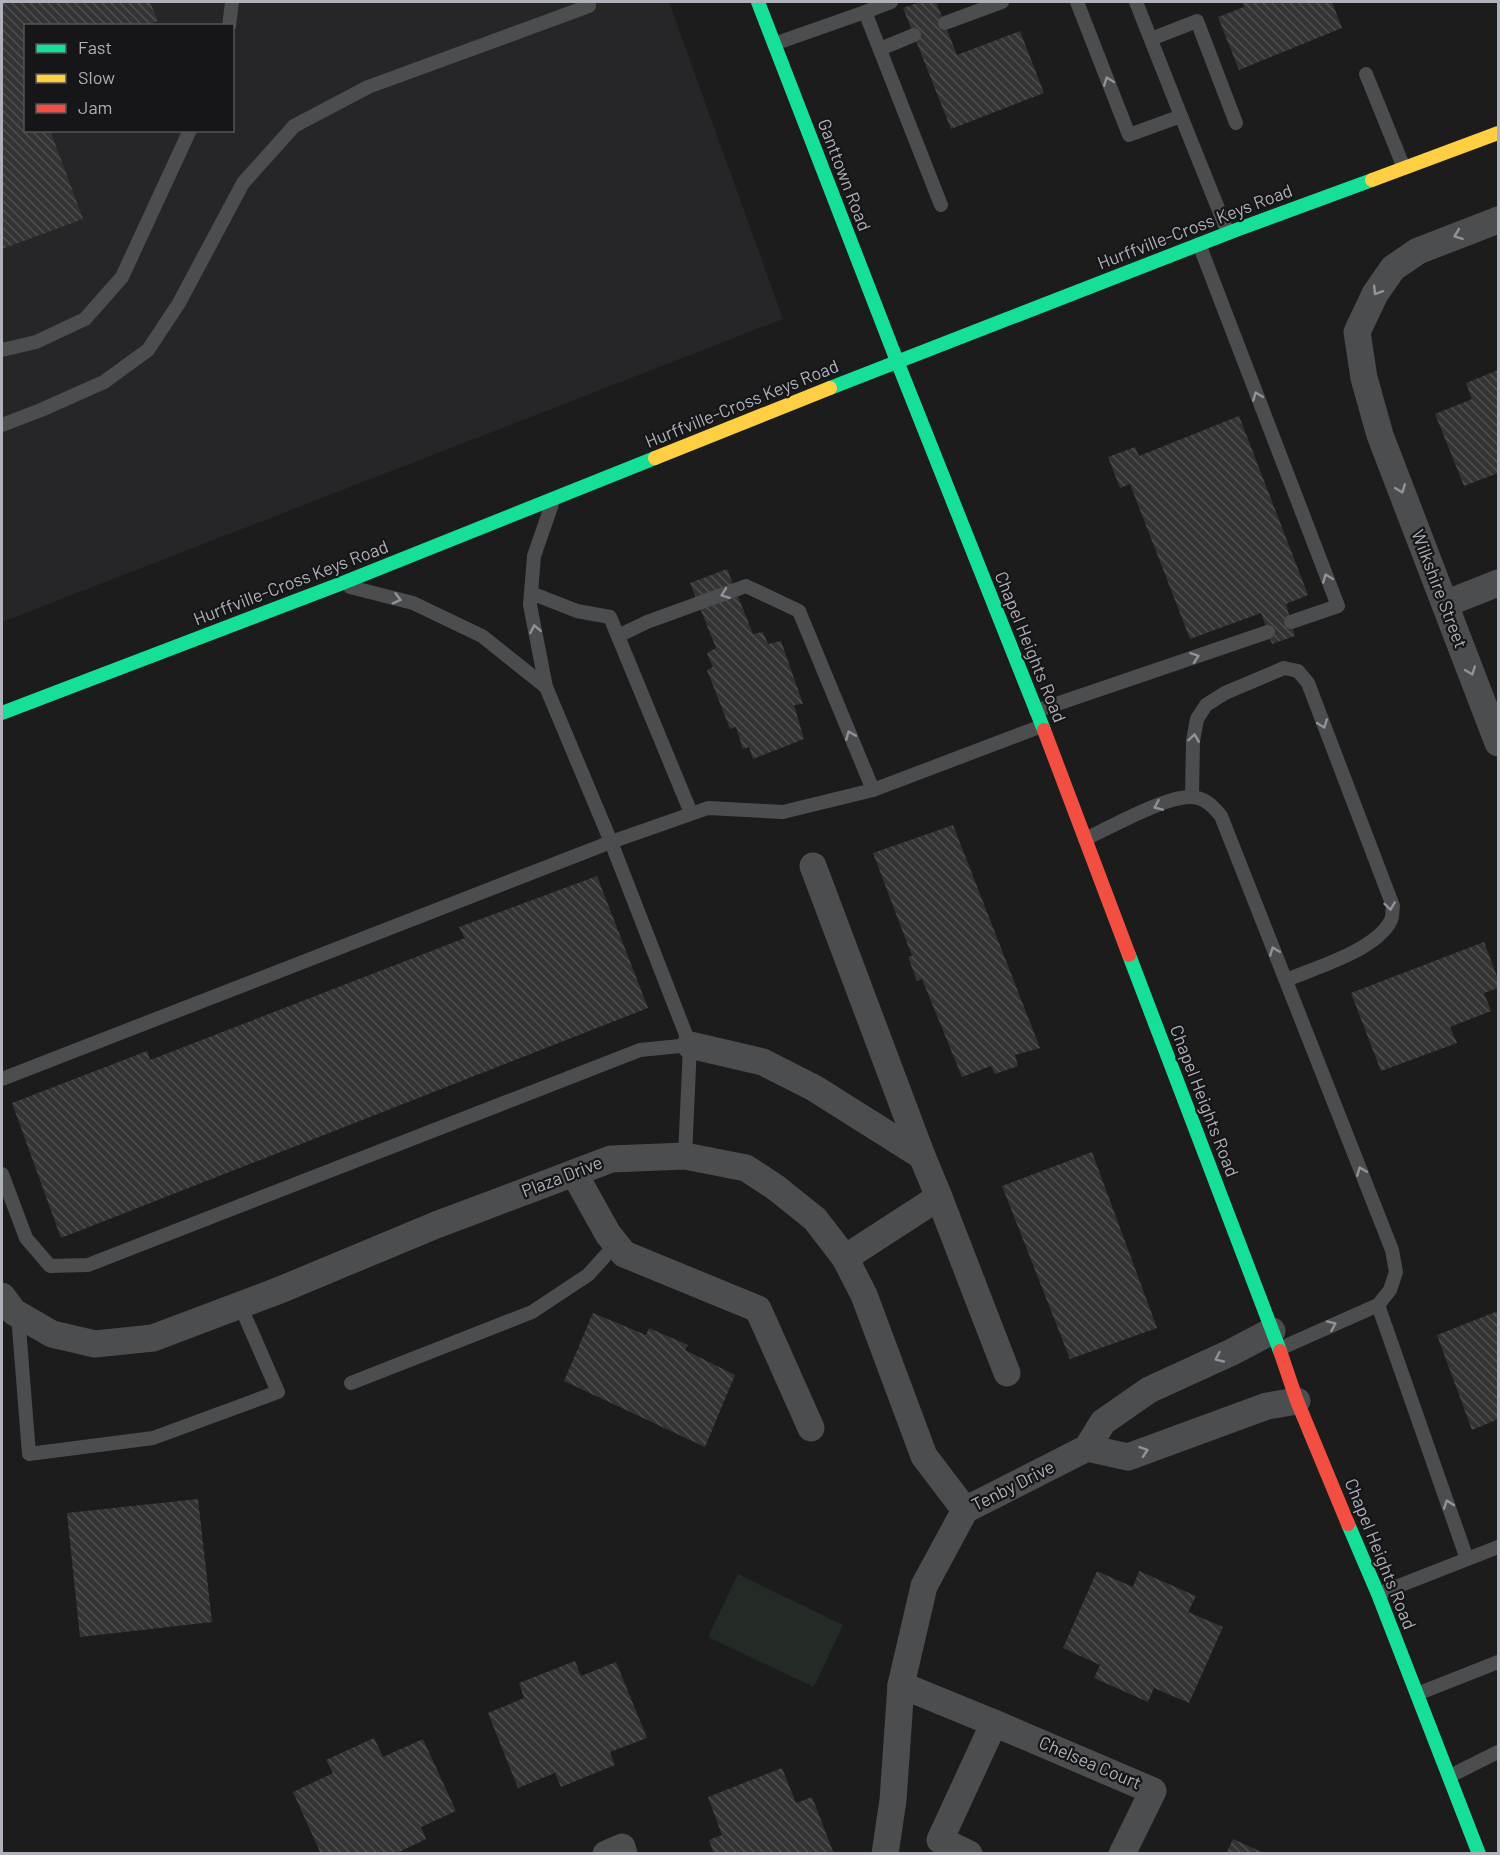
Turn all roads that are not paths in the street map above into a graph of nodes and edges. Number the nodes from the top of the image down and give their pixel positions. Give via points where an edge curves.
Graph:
1 (232, 2) edge
2 (758, 2) edge
3 (891, 2) edge
4 (1002, 2) edge
5 (1077, 2) edge
6 (1136, 2) edge
7 (589, 6) dead end
8 (865, 12) junction
9 (945, 23) dead end
10 (229, 24) edge
11 (914, 35) dead end
12 (1151, 39) junction
13 (774, 44) junction
14 (880, 49) junction
15 (1366, 74) dead end
16 (1181, 116) junction
17 (1236, 123) dead end
18 (189, 132) edge
19 (1498, 133) edge
20 (1404, 168) junction
21 (941, 204) dead end
22 (1498, 220) edge
23 (1228, 233) junction
24 (1199, 244) junction
25 (2, 350) edge
26 (897, 361) junction
27 (2, 425) edge
28 (553, 499) junction
29 (1498, 583) edge
30 (340, 584) junction
31 (531, 593) junction
32 (1445, 604) junction
33 (1291, 622) dead end
34 (1268, 632) dead end
35 (618, 636) junction
36 (546, 687) junction
37 (1492, 709) edge
38 (1036, 711) junction
39 (2, 713) edge
40 (1042, 726) junction
41 (1498, 743) edge
42 (873, 790) junction
43 (1192, 796) junction
44 (691, 813) junction
45 (1085, 839) junction
46 (611, 842) junction
47 (813, 866) dead end
48 (1286, 980) junction
49 (690, 1045) junction
50 (2, 1079) edge
51 (685, 1156) junction
52 (922, 1156) junction
53 (574, 1173) junction
54 (2, 1174) edge
55 (939, 1197) junction
56 (616, 1244) junction
57 (845, 1258) junction
58 (10, 1305) edge
59 (240, 1305) junction
60 (1378, 1305) junction
61 (1275, 1340) junction
62 (1007, 1373) dead end
63 (351, 1383) dead end
64 (1297, 1401) junction
65 (811, 1428) dead end
66 (1087, 1448) junction
67 (966, 1510) junction
68 (1498, 1547) edge
69 (1467, 1559) junction
70 (1378, 1594) junction
71 (1498, 1662) edge
72 (901, 1685) junction
73 (1417, 1694) junction
74 (994, 1723) junction
75 (1498, 1752) edge
76 (1450, 1776) junction
77 (606, 1854) edge
78 (624, 1854) edge
79 (885, 1854) edge
80 (969, 1854) edge
81 (1122, 1854) edge
82 (1479, 1854) edge

1 - 10 lane
2 - 13 street, Ganttown Road
3 - 8 lane
4 - 9 lane
16 -> 5 lane via 1129,135
6 - 12 lane
7 - 27 lane via 369,87 294,126 243,183 179,303 148,350 104,382
8 - 13 lane
8 - 14 lane
11 - 14 lane
12 - 16 lane
12 - 17 lane via 1197,21
13 - 26 street, Ganttown Road
14 - 21 lane
15 - 20 lane
16 - 23 lane
18 - 25 lane via 122,277 85,319 36,342
19 - 20 street, Hurffville-Cross Keys Road
20 - 23 street, Hurffville-Cross Keys Road
22 -> 32 street, Wilkshire Street via 1418,251 1393,268 1357,332 1364,378 1380,435
23 - 24 street, Hurffville-Cross Keys Road
24 - 26 street, Hurffville-Cross Keys Road
33 -> 24 lane via 1338,606
26 - 28 street, Hurffville-Cross Keys Road
26 - 38 street, Chapel Heights Road
28 - 30 street, Hurffville-Cross Keys Road
28 - 31 lane via 534,556
29 - 32 street
30 -> 36 lane via 414,603 482,636
30 - 39 street, Hurffville-Cross Keys Road
31 - 35 lane via 577,611 610,617
36 -> 31 lane
32 -> 37 street, Wilkshire Street
38 -> 34 lane
42 -> 35 lane via 800,611 746,586
35 - 44 lane
36 - 46 lane
37 - 41 street, Wilkshire Street
38 - 40 street, Chapel Heights Road
40 - 42 lane
40 - 45 street, Chapel Heights Road
42 - 44 lane via 783,812 708,808
43 -> 45 lane via 1168,802
48 -> 43 lane via 1221,816 1211,803
43 -> 48 lane via 1193,741 1197,719 1206,705 1284,668 1298,672 1308,683 1393,906 1392,920 1367,946
44 - 46 lane
45 - 61 street, Chapel Heights Road
46 - 49 lane
46 - 50 lane
47 - 52 street
60 -> 48 lane via 1396,1272 1392,1250
49 - 51 lane
49 - 52 street via 764,1062 814,1088
49 - 54 lane via 640,1050 88,1265 50,1266 26,1238
51 - 53 street, Plaza Drive via 611,1159
51 - 57 street, Plaza Drive via 746,1168 815,1219
52 - 55 street
53 - 56 street
53 - 59 street, Plaza Drive
55 - 57 street
55 - 62 street
56 - 63 lane via 588,1275 532,1312
56 - 65 street via 624,1254 758,1309
57 - 67 street, Plaza Drive via 864,1295 924,1456
58 - 59 street, Plaza Drive via 52,1334 95,1344 153,1338
58 - 59 lane via 29,1454 153,1438 278,1392
61 -> 60 lane
69 -> 60 lane
61 - 64 street, Chapel Heights Road
61 -> 66 street via 1232,1352 1149,1390 1103,1422
66 -> 64 street via 1128,1457 1267,1406
64 - 70 street, Chapel Heights Road
66 - 67 street, Tenby Drive
67 - 72 street, Tenby Drive via 924,1586
68 - 69 lane
69 - 70 lane
70 - 73 street, Chapel Heights Road
71 - 73 lane
72 - 74 street, Chelsea Court
72 - 79 street, Tenby Drive
73 - 76 street, Chapel Heights Road
74 - 80 street via 940,1840
74 - 81 street, Chelsea Court via 1154,1791
75 - 76 lane
76 - 82 street, Chapel Heights Road
77 - 78 street via 622,1847

